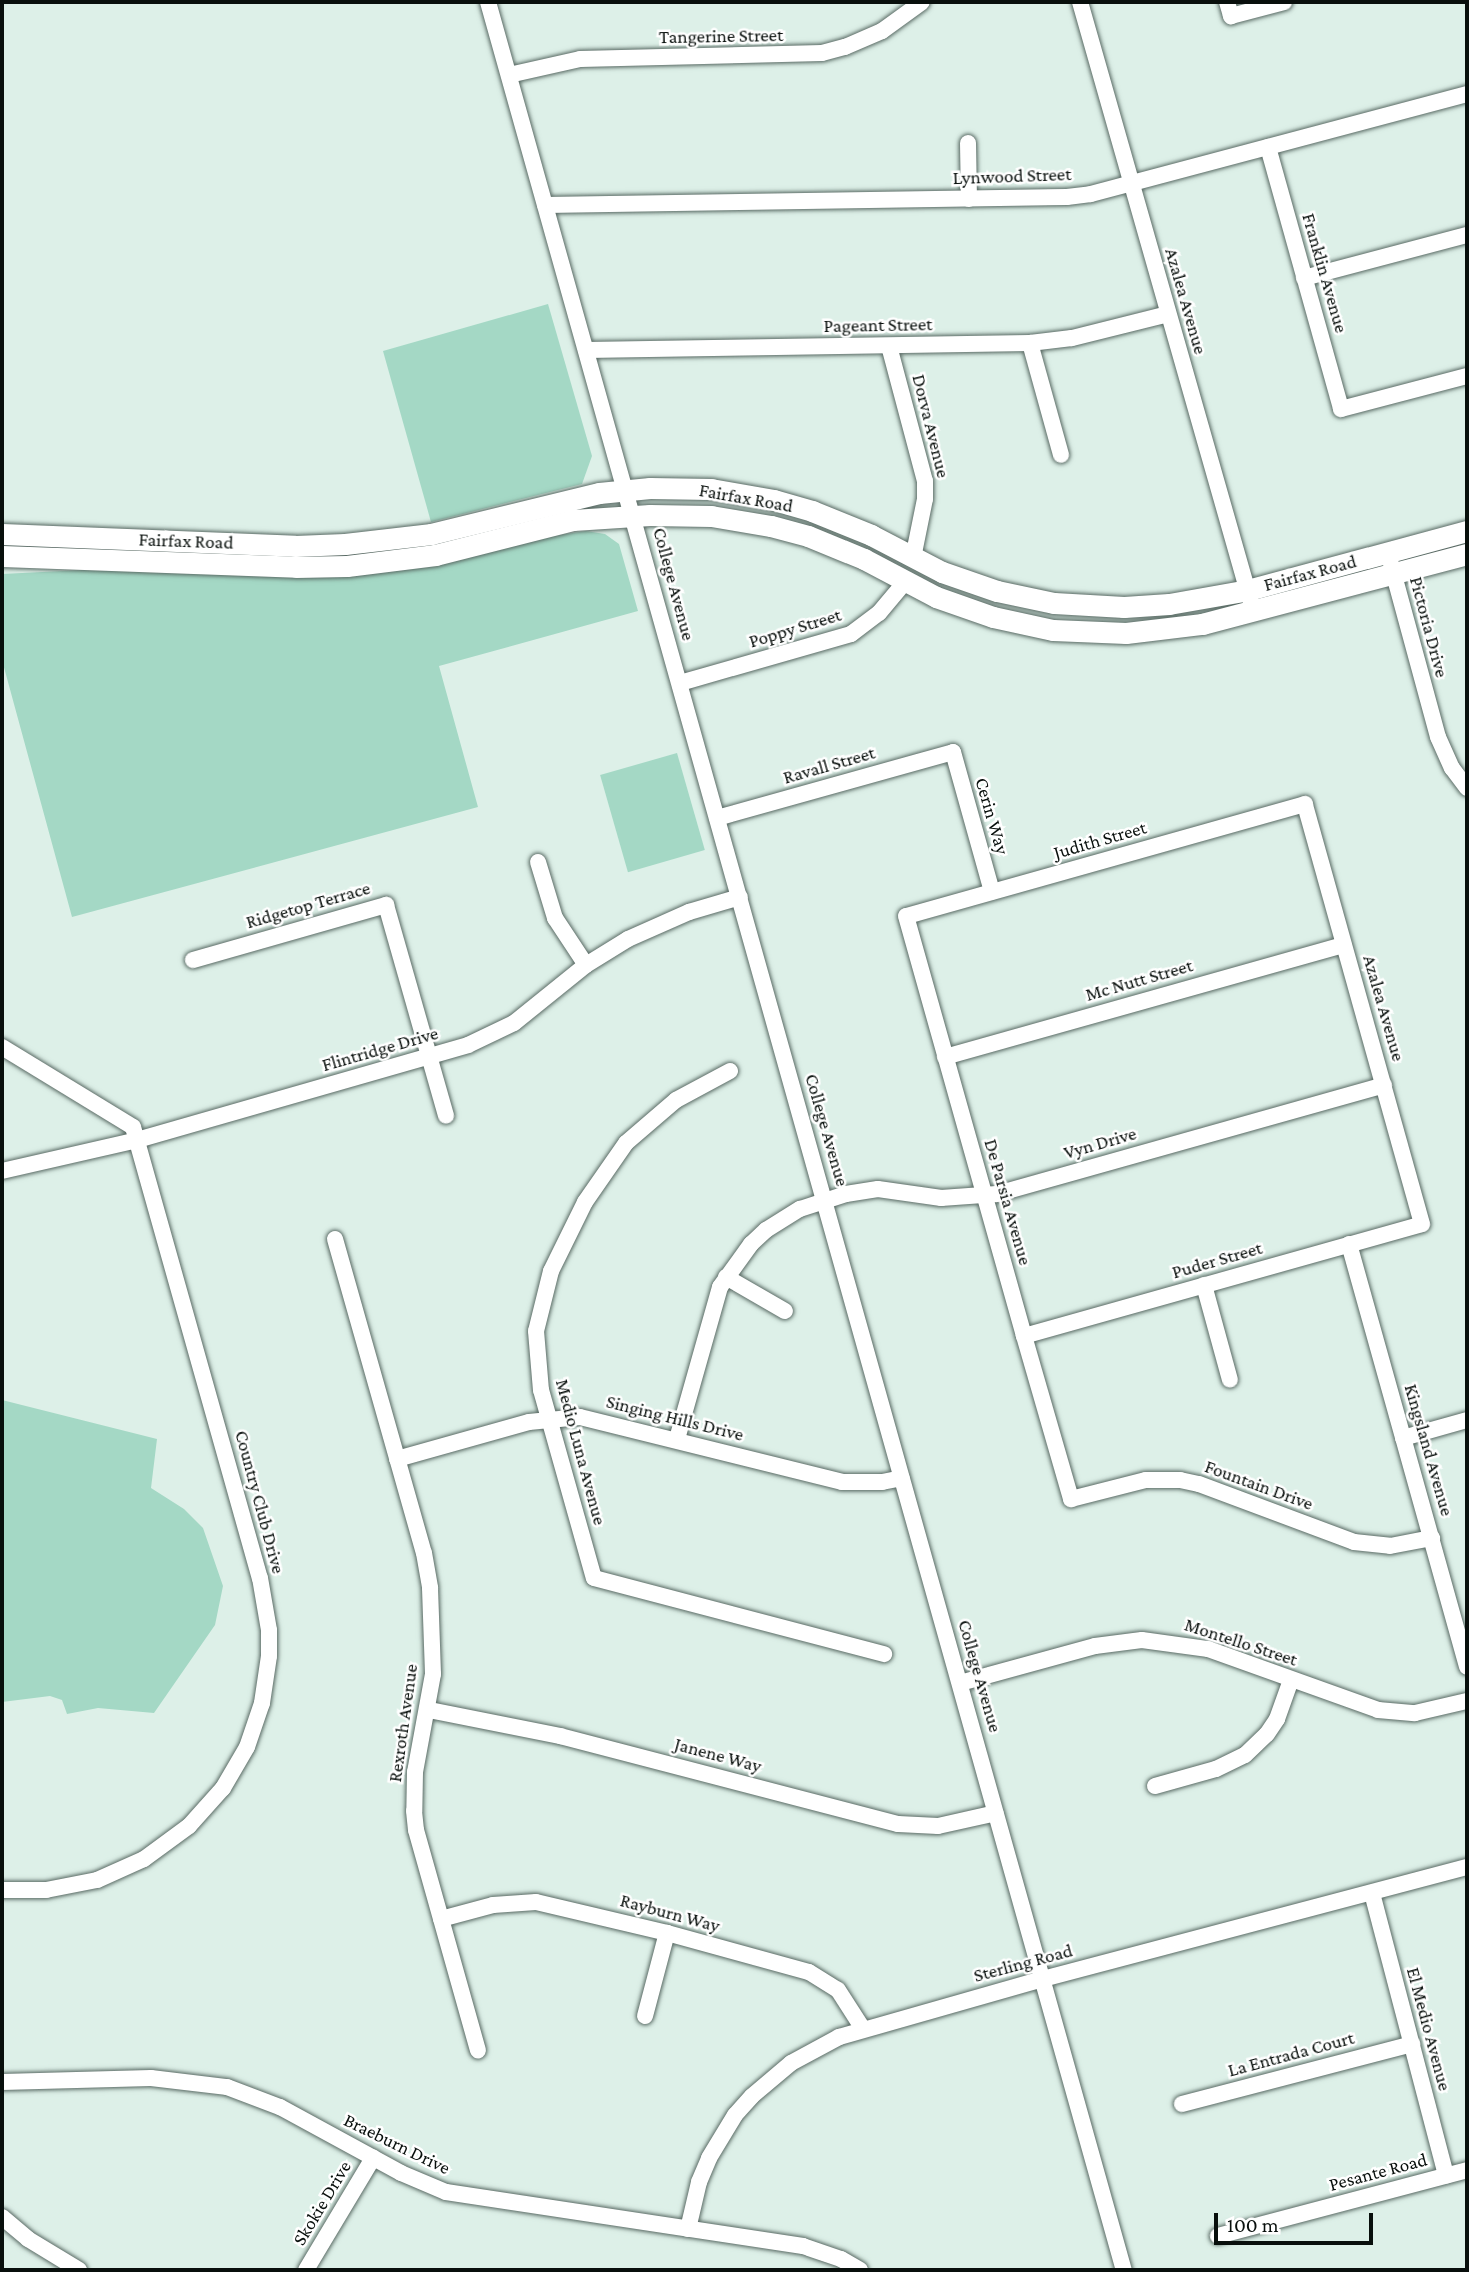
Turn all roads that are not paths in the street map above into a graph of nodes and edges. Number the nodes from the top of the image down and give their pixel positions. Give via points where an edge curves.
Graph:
1 (488, 2) edge
2 (922, 2) edge
3 (1080, 2) edge
4 (1284, 2) edge
5 (1229, 9) edge
6 (509, 75) junction
7 (1467, 94) edge
8 (968, 143) dead end
9 (1268, 147) junction
10 (1131, 183) junction
11 (969, 199) junction
12 (545, 205) junction
13 (1467, 235) edge
14 (1304, 278) junction
15 (1168, 314) junction
16 (1030, 343) junction
17 (889, 346) junction
18 (586, 350) junction
19 (1467, 376) edge
20 (1061, 455) dead end
21 (627, 489) junction
22 (634, 516) junction
23 (1467, 531) edge
24 (2, 534) edge
25 (1388, 551) junction
26 (1467, 554) edge
27 (2, 556) edge
28 (914, 558) junction
29 (1393, 574) junction
30 (905, 582) junction
31 (1248, 590) junction
32 (1252, 612) junction
33 (680, 683) junction
34 (953, 752) joint
35 (1467, 788) edge
36 (1305, 804) joint
37 (718, 818) junction
38 (538, 862) dead end
39 (992, 892) junction
40 (740, 897) junction
41 (906, 916) joint
42 (1344, 945) junction
43 (193, 960) dead end
44 (586, 965) junction
45 (2, 1047) edge
46 (429, 1056) junction
47 (945, 1056) junction
48 (730, 1071) dead end
49 (1384, 1085) junction
50 (446, 1116) dead end
51 (137, 1140) junction
52 (2, 1171) edge
53 (985, 1196) junction
54 (824, 1199) junction
55 (1422, 1224) joint
56 (335, 1239) dead end
57 (1349, 1244) junction
58 (726, 1277) junction
59 (1203, 1285) junction
60 (785, 1311) dead end
61 (1024, 1336) junction
62 (1230, 1380) dead end
63 (549, 1418) junction
64 (1467, 1420) edge
65 (1404, 1438) junction
66 (677, 1439) junction
67 (397, 1459) junction
68 (902, 1478) junction
69 (1071, 1499) joint
70 (1432, 1538) junction
71 (884, 1654) dead end
72 (1467, 1667) edge
73 (1292, 1679) junction
74 (960, 1683) junction
75 (1467, 1701) edge
76 (429, 1710) junction
77 (1154, 1786) dead end
78 (996, 1813) junction
79 (1467, 1867) edge
80 (2, 1890) edge
81 (1372, 1892) junction
82 (441, 1919) junction
83 (667, 1933) junction
84 (1043, 1979) junction
85 (645, 2016) dead end
86 (863, 2029) junction
87 (1412, 2044) junction
88 (478, 2050) dead end
89 (2, 2082) edge
90 (1181, 2104) dead end
91 (373, 2158) junction
92 (1467, 2170) edge
93 (1446, 2175) junction
94 (2, 2217) edge
95 (688, 2229) junction
96 (1218, 2236) dead end
97 (79, 2270) edge
98 (306, 2270) edge
99 (860, 2270) edge
100 (1125, 2270) edge

1 - 6 street, College Avenue
2 - 6 street, Tangerine Street via 882,31 822,53 580,59
3 - 10 street, Azalea Avenue
4 - 5 street
6 - 12 street, College Avenue
7 - 9 street, Lynwood Street
8 - 11 street
9 - 10 street, Lynwood Street
9 - 14 street, Franklin Avenue
10 - 11 street, Lynwood Street via 1067,197
10 - 15 street, Azalea Avenue
11 - 12 street, Lynwood Street
12 - 18 street, College Avenue
13 - 14 street
14 - 19 street, Franklin Avenue via 1341,409
15 - 16 street, Pageant Street via 1072,338
15 - 31 street, Azalea Avenue
16 - 17 street, Pageant Street
16 - 20 street
17 - 18 street, Pageant Street
17 - 28 street, Dorva Avenue via 925,481
18 - 21 street, College Avenue
21 - 22 street, College Avenue
21 - 24 main road, Fairfax Road via 567,499 431,534 345,544
21 - 28 main road, Fairfax Road via 711,489 774,500 842,522
22 - 27 main road, Fairfax Road via 573,520 435,555 347,566
22 - 30 main road, Fairfax Road via 710,516 771,526 836,547
22 - 33 street, College Avenue
23 - 25 main road, Fairfax Road
25 - 29 street, Pictoria Drive
25 - 31 main road, Fairfax Road
26 - 29 main road, Fairfax Road
28 - 31 main road, Fairfax Road via 997,592 1065,604 1156,605
29 - 32 main road, Fairfax Road
29 - 35 street, Pictoria Drive via 1438,737
30 - 32 main road, Fairfax Road via 993,617 1088,633 1164,631
30 - 33 street, Poppy Street via 879,613 851,634
31 - 32 street, Azalea Avenue
33 - 37 street, College Avenue
34 - 37 street, Ravall Street
34 - 39 street, Cerin Way
36 - 39 street, Judith Street
36 - 42 street, Azalea Avenue
37 - 40 street, College Avenue
38 - 44 street via 555,918
39 - 41 street, Judith Street
40 - 44 street, Flintridge Drive via 658,924
40 - 54 street, College Avenue
41 - 47 street, De Parsia Avenue
42 - 47 street, Mc Nutt Street
42 - 49 street, Azalea Avenue
43 - 46 street, Ridgetop Terrace via 386,905
44 - 46 street, Flintridge Drive via 514,1023 468,1045
45 - 51 street, Country Club Drive via 134,1127
46 - 50 street, Ridgetop Terrace
46 - 51 street, Flintridge Drive
47 - 53 street, De Parsia Avenue
48 - 63 street, Medio Luna Avenue via 676,1100 626,1143 585,1202 551,1271 536,1331 541,1390
49 - 53 street, Vyn Drive
49 - 55 street, Azalea Avenue
51 - 52 street, Flintridge Drive
51 - 80 street, Country Club Drive via 260,1578 269,1630 266,1682 256,1723 237,1766 207,1808 166,1846 97,1880 46,1890
53 - 54 street, Vyn Drive via 941,1198 878,1189
53 - 61 street, De Parsia Avenue
54 - 58 street, Vyn Drive via 766,1230
54 - 68 street, College Avenue
55 - 57 street, Puder Street
56 - 67 street, Rexroth Avenue
57 - 59 street, Puder Street
57 - 65 street, Kingsland Avenue
58 - 60 street
58 - 66 street, Vyn Drive via 712,1309
59 - 61 street, Puder Street
59 - 62 street
61 - 69 street, De Parsia Avenue
63 - 66 street, Singing Hills Drive via 600,1419
63 - 67 street, Singing Hills Drive
63 - 71 street, Medio Luna Avenue via 594,1578
64 - 65 street
65 - 70 street, Kingsland Avenue
66 - 68 street, Singing Hills Drive via 842,1482
67 - 76 street, Rexroth Avenue via 430,1588 434,1639
68 - 74 street, College Avenue
69 - 70 street, Fountain Drive via 1146,1480 1180,1479 1354,1542 1390,1546
70 - 72 street, Kingsland Avenue
73 - 74 street, Montello Street via 1208,1649 1142,1640 1095,1646
73 - 75 street, Montello Street via 1360,1705 1396,1713
73 - 77 street via 1277,1718 1245,1755 1216,1769
74 - 78 street, College Avenue
76 - 78 street, Janene Way via 561,1736 898,1824 938,1826
76 - 82 street, Rexroth Avenue via 415,1772 414,1811
78 - 84 street, College Avenue
79 - 81 street, Sterling Road
81 - 84 street, Sterling Road
81 - 87 street, El Medio Avenue
82 - 83 street, Rayburn Way via 493,1905 536,1902
82 - 88 street, Rexroth Avenue
83 - 85 street
83 - 86 street, Rayburn Way via 809,1972 838,1990
84 - 86 street, Sterling Road
84 - 100 street, College Avenue
86 - 95 street, Sterling Road via 812,2050 780,2071 735,2115 709,2158
87 - 90 street, La Entrada Court
87 - 93 street, El Medio Avenue
89 - 91 street, Braeburn Drive via 151,2078 202,2082 279,2107
91 - 95 street, Braeburn Drive via 422,2183 471,2198
91 - 98 street, Skokie Drive
92 - 93 street, Pesante Road
93 - 96 street, Pesante Road
94 - 97 street
95 - 99 street, Braeburn Drive via 803,2246

